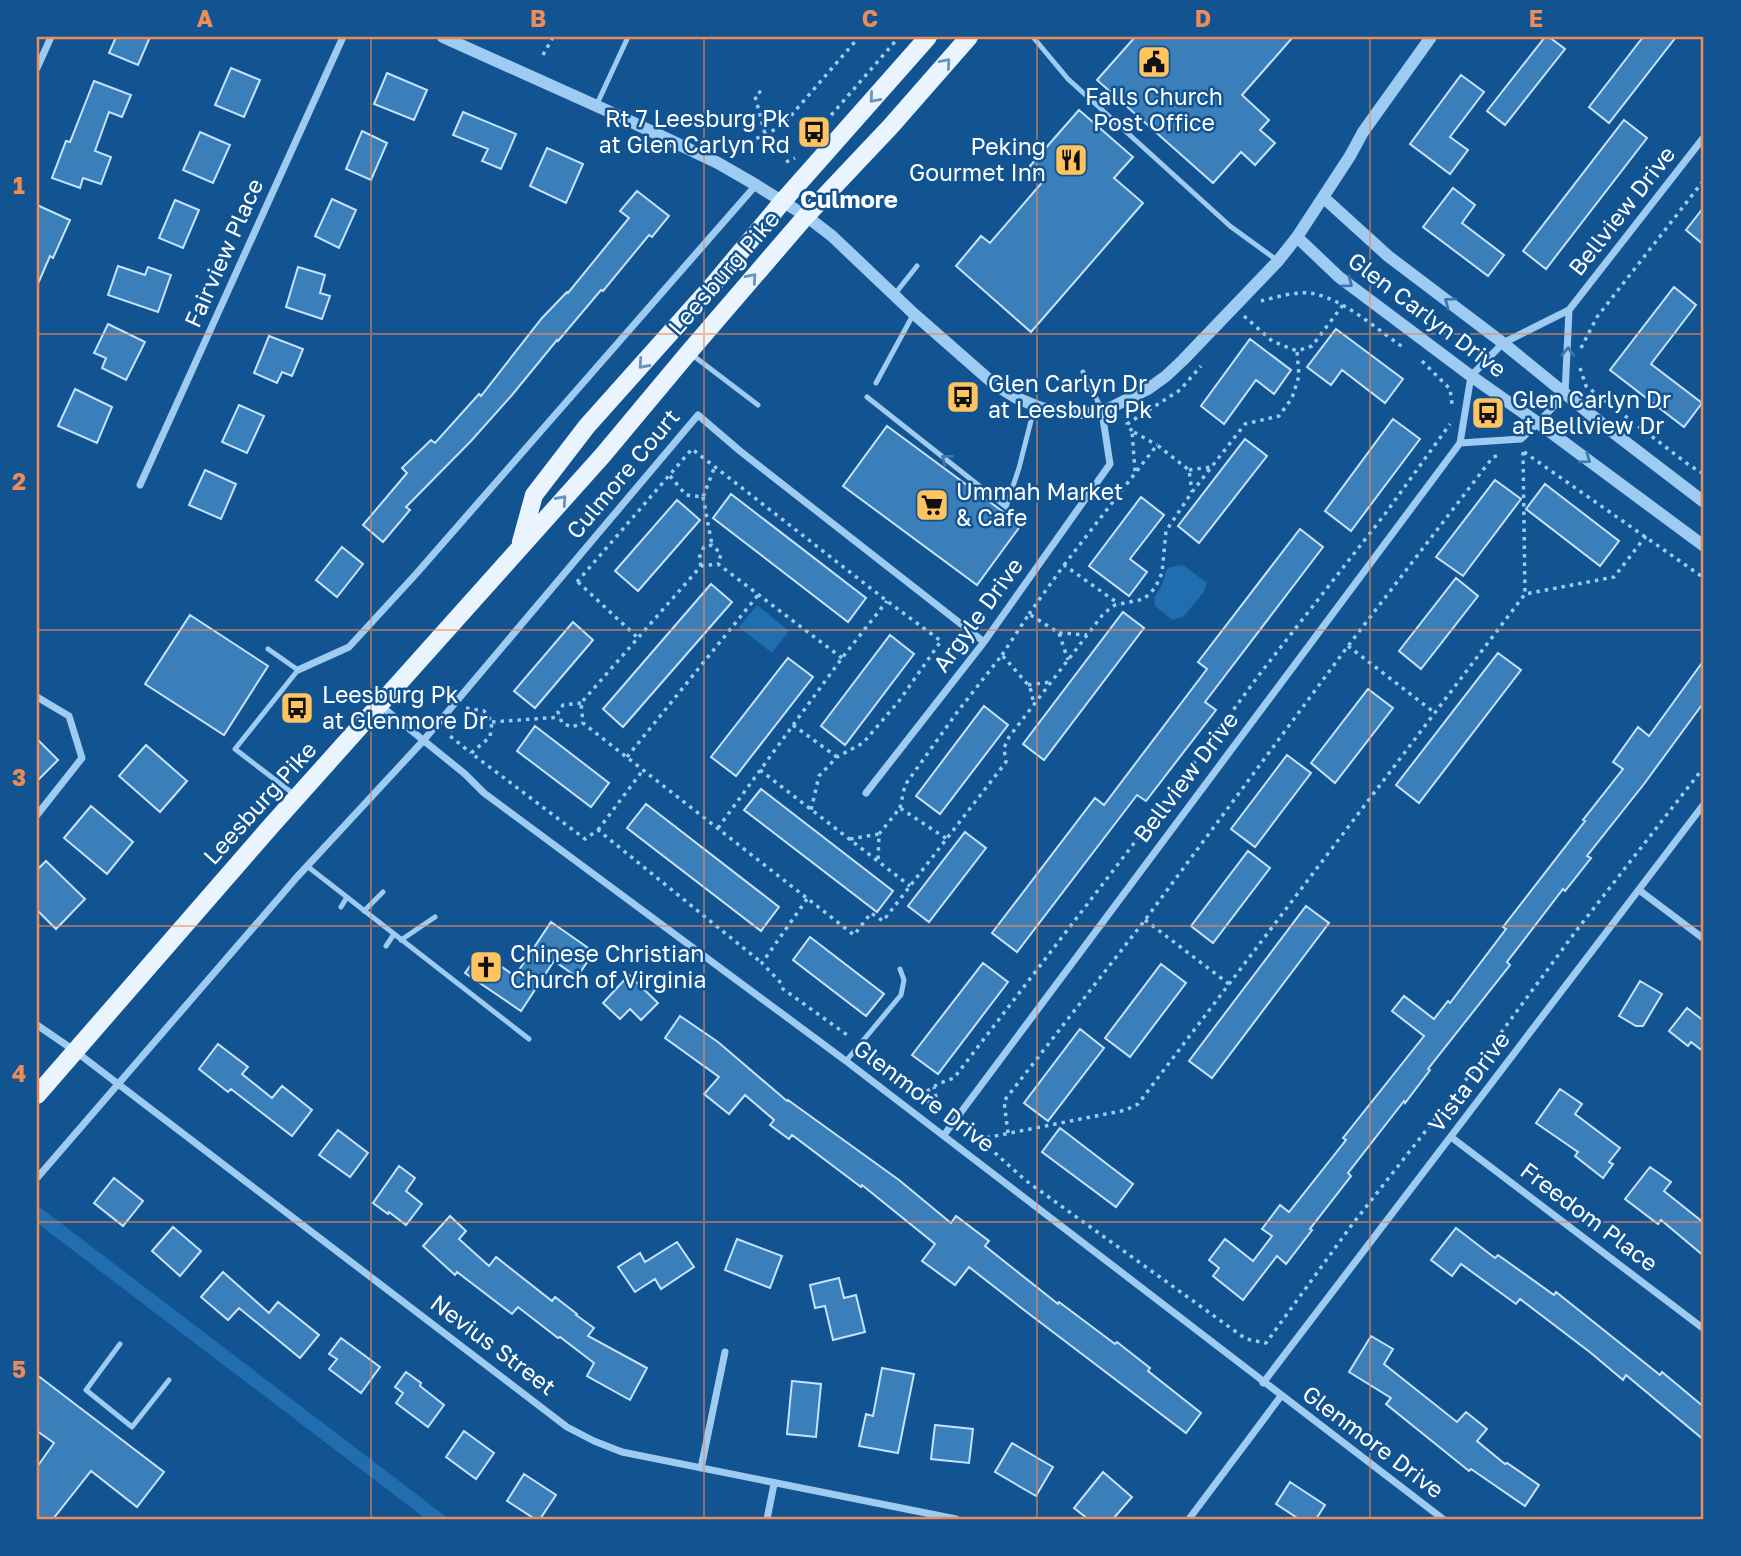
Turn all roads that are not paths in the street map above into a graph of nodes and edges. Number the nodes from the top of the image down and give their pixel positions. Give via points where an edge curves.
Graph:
1 (51, 37) edge
2 (343, 37) edge
3 (443, 37) edge
4 (628, 37) edge
5 (928, 37) edge
6 (969, 37) edge
7 (1033, 37) edge
8 (1431, 37) edge
9 (37, 68) edge
10 (596, 105) junction
11 (1704, 137) edge
12 (756, 185) junction
13 (1323, 197) junction
14 (783, 201) junction
15 (806, 216) junction
16 (1297, 237) junction
17 (1278, 261) junction
18 (917, 266) dead end
19 (894, 295) junction
20 (1569, 310) junction
21 (913, 313) junction
22 (1503, 344) junction
23 (689, 352) junction
24 (1083, 372) dead end
25 (1471, 376) junction
26 (876, 383) dead end
27 (1565, 394) junction
28 (867, 397) dead end
29 (758, 405) dead end
30 (1035, 405) junction
31 (1102, 412) junction
32 (1538, 423) junction
33 (1460, 443) junction
34 (140, 485) dead end
35 (1704, 502) edge
36 (520, 545) junction
37 (1704, 546) edge
38 (984, 642) junction
39 (268, 649) dead end
40 (298, 670) junction
41 (37, 697) edge
42 (380, 705) junction
43 (423, 741) junction
44 (866, 793) dead end
45 (298, 797) junction
46 (1704, 804) edge
47 (37, 815) edge
48 (307, 866) junction
49 (1639, 890) junction
50 (383, 892) dead end
51 (347, 897) junction
52 (341, 906) dead end
53 (364, 911) junction
54 (435, 917) dead end
55 (394, 934) junction
56 (1704, 939) edge
57 (401, 940) junction
58 (386, 946) dead end
59 (900, 969) dead end
60 (37, 1025) edge
61 (529, 1039) dead end
62 (75, 1051) junction
63 (846, 1060) junction
64 (118, 1084) junction
65 (37, 1095) edge
66 (944, 1135) junction
67 (1451, 1137) junction
68 (37, 1178) edge
69 (1704, 1329) edge
70 (120, 1343) dead end
71 (725, 1352) dead end
72 (169, 1380) dead end
73 (1263, 1383) junction
74 (1281, 1396) junction
75 (701, 1468) junction
76 (774, 1483) junction
77 (767, 1519) edge
78 (956, 1519) edge
79 (1189, 1519) edge
80 (1443, 1519) edge

1 - 9 street
2 - 34 street, Fairview Place
3 - 10 street
4 - 10 lane
5 -> 14 main road, Leesburg Pike
15 -> 6 main road, Leesburg Pike
7 - 17 lane via 1068,79 1230,226
8 - 13 street via 1370,121
10 - 12 street
11 - 20 street, Bellview Drive
12 - 14 street
12 - 40 street via 349,648
13 - 16 street
22 -> 13 street, Glen Carlyn Drive via 1388,256
14 - 15 street
14 -> 36 main road, Leesburg Pike via 587,426 534,495
15 - 19 street
23 -> 15 main road, Leesburg Pike
16 - 17 street
16 -> 25 street, Glen Carlyn Drive via 1339,277
17 - 31 street via 1166,376
18 - 19 lane
19 - 21 street
20 - 22 street, Bellview Drive
27 -> 20 street, Bellview Drive
21 - 26 lane
21 - 30 street via 994,384
22 - 25 street, Bellview Drive
22 - 27 street, Glen Carlyn Drive
23 - 29 lane
36 -> 23 main road, Leesburg Pike
24 - 31 lane
25 - 32 street, Glen Carlyn Drive
25 - 33 street, Bellview Drive
27 - 32 street
27 - 35 street, Glen Carlyn Drive
30 -> 28 lane via 1006,507
30 - 31 street via 1068,413
31 - 38 street, Argyle Drive via 1110,464
32 - 33 street via 1521,439
32 -> 37 street, Glen Carlyn Drive
33 - 66 street, Bellview Drive
36 - 42 main road, Leesburg Pike
38 - 43 street, Culmore Court via 698,415
38 - 44 street, Argyle Drive
39 - 40 lane
40 - 45 lane via 234,748
41 - 47 street via 69,716 82,758
42 - 43 street, Glenmore Drive
42 - 45 main road, Leesburg Pike
43 - 48 street
43 - 63 street, Glenmore Drive via 484,793
45 - 62 main road, Leesburg Pike
46 - 49 street, Vista Drive
48 - 51 lane
48 - 64 street
49 - 56 street
49 - 67 street, Vista Drive
50 - 53 lane
51 - 52 lane
51 - 53 lane
53 - 55 lane
54 - 57 lane
55 - 57 lane
55 - 58 lane
57 - 61 lane
59 - 63 lane via 904,980 901,995
60 - 62 street, Nevius Street
62 - 64 street, Nevius Street
62 - 65 main road, Leesburg Pike
63 - 66 street, Glenmore Drive
64 - 68 street
64 - 75 street, Nevius Street via 567,1427 622,1452
66 - 73 street, Glenmore Drive
67 - 69 street, Freedom Place
67 - 73 street, Vista Drive
70 - 72 lane via 86,1390 132,1427
71 - 75 street
73 - 74 street, Glenmore Drive
74 - 79 street
74 - 80 street, Glenmore Drive
75 - 76 street, Nevius Street
76 - 77 street
76 - 78 street, Nevius Street

